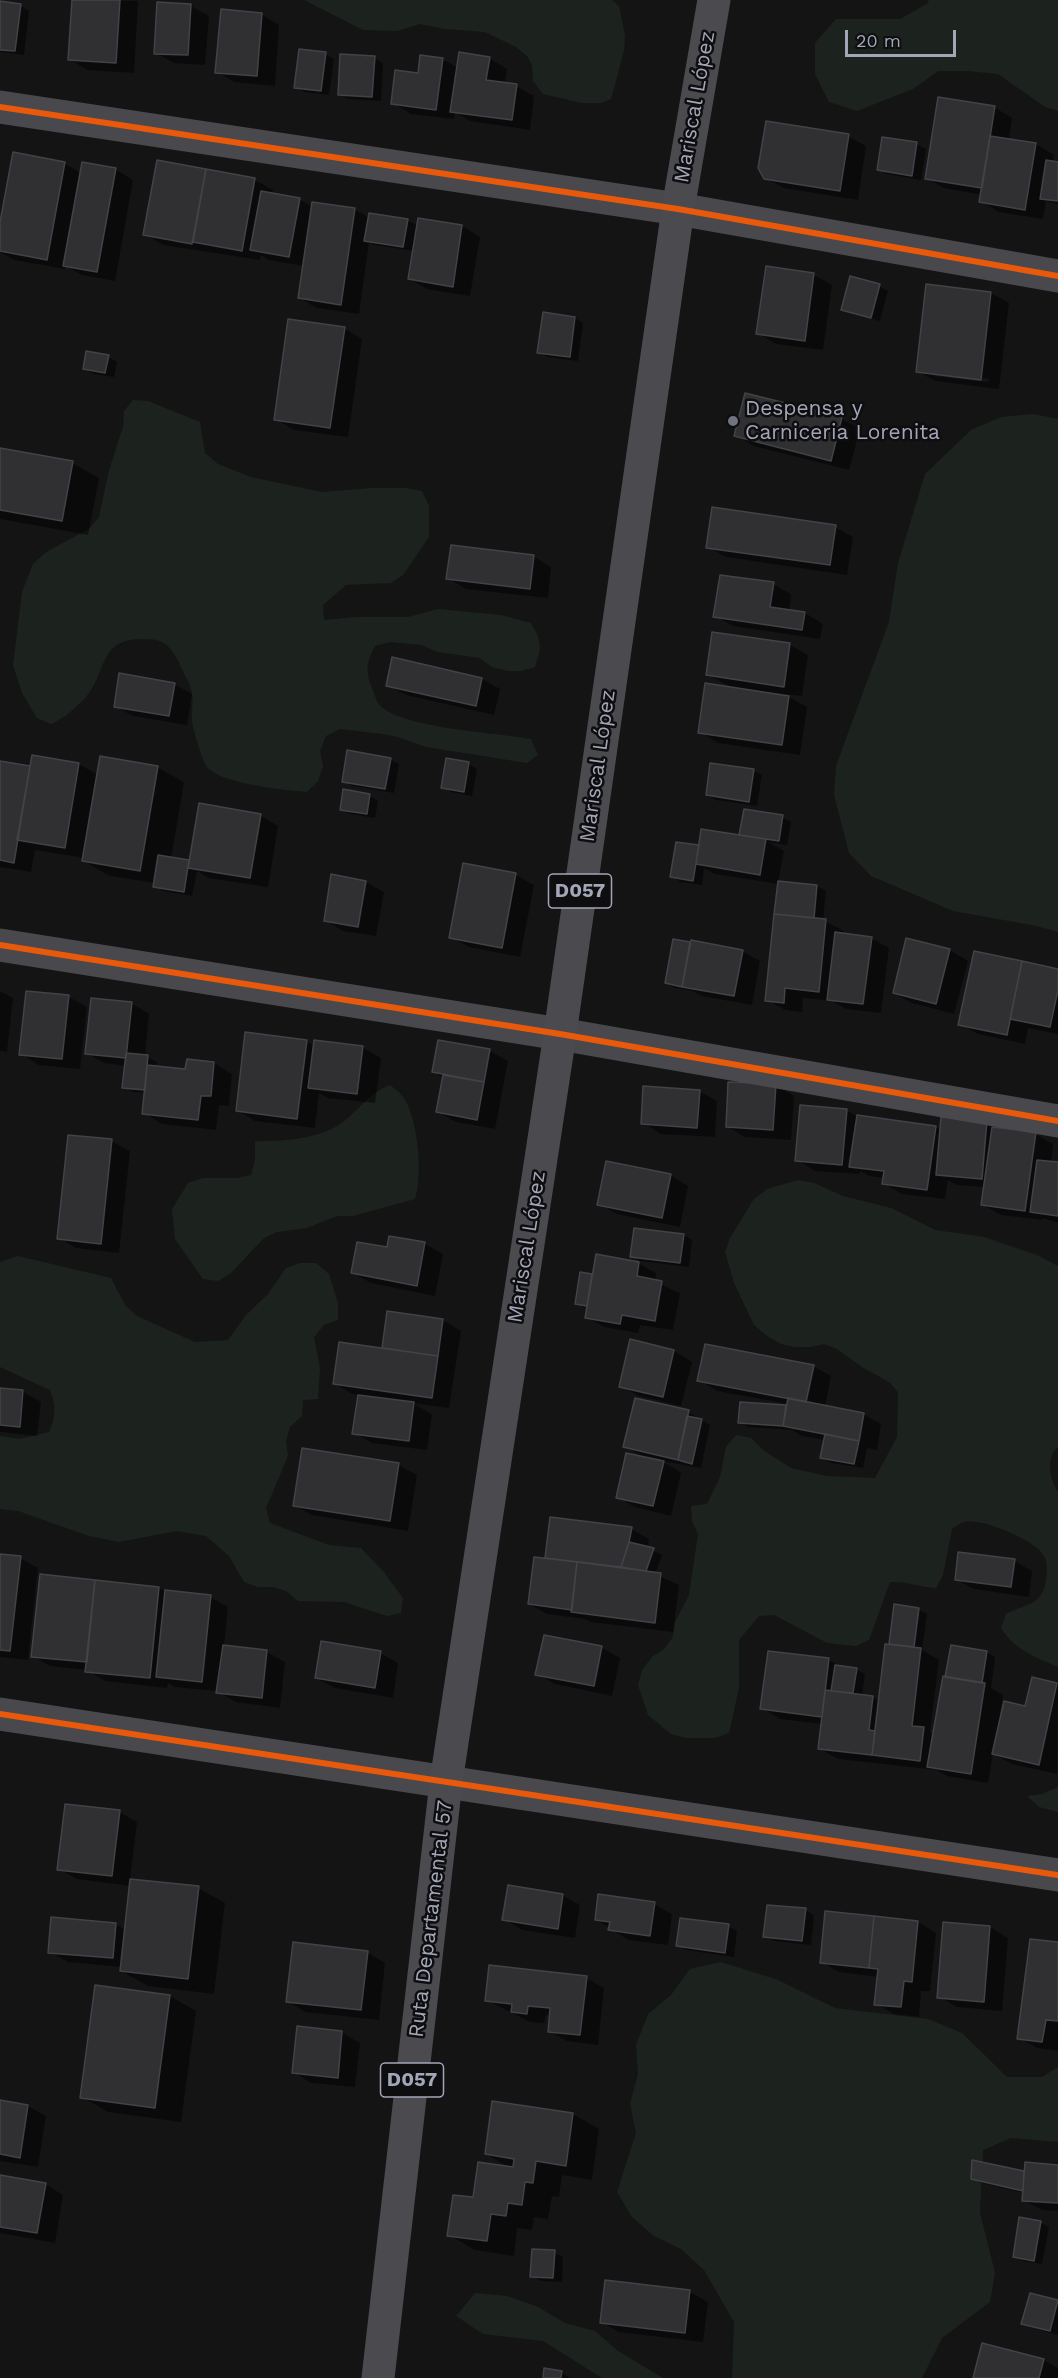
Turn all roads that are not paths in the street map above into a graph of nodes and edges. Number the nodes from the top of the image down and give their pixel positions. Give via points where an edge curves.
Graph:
1 (714, 0) edge
2 (0, 107) edge
3 (678, 209) junction
4 (1058, 276) edge
5 (0, 945) edge
6 (560, 1034) junction
7 (1058, 1121) edge
8 (0, 1714) edge
9 (446, 1782) junction
10 (1058, 1875) edge
11 (378, 2378) edge

1 - 3 main road, Mariscal López / D057
2 - 3 street
3 - 4 street
3 - 6 main road, Mariscal López / D057
5 - 6 street
6 - 7 street
6 - 9 main road, Mariscal López / D057
8 - 9 street
9 - 10 street
9 - 11 main road, Ruta Departamental 57 / D057

